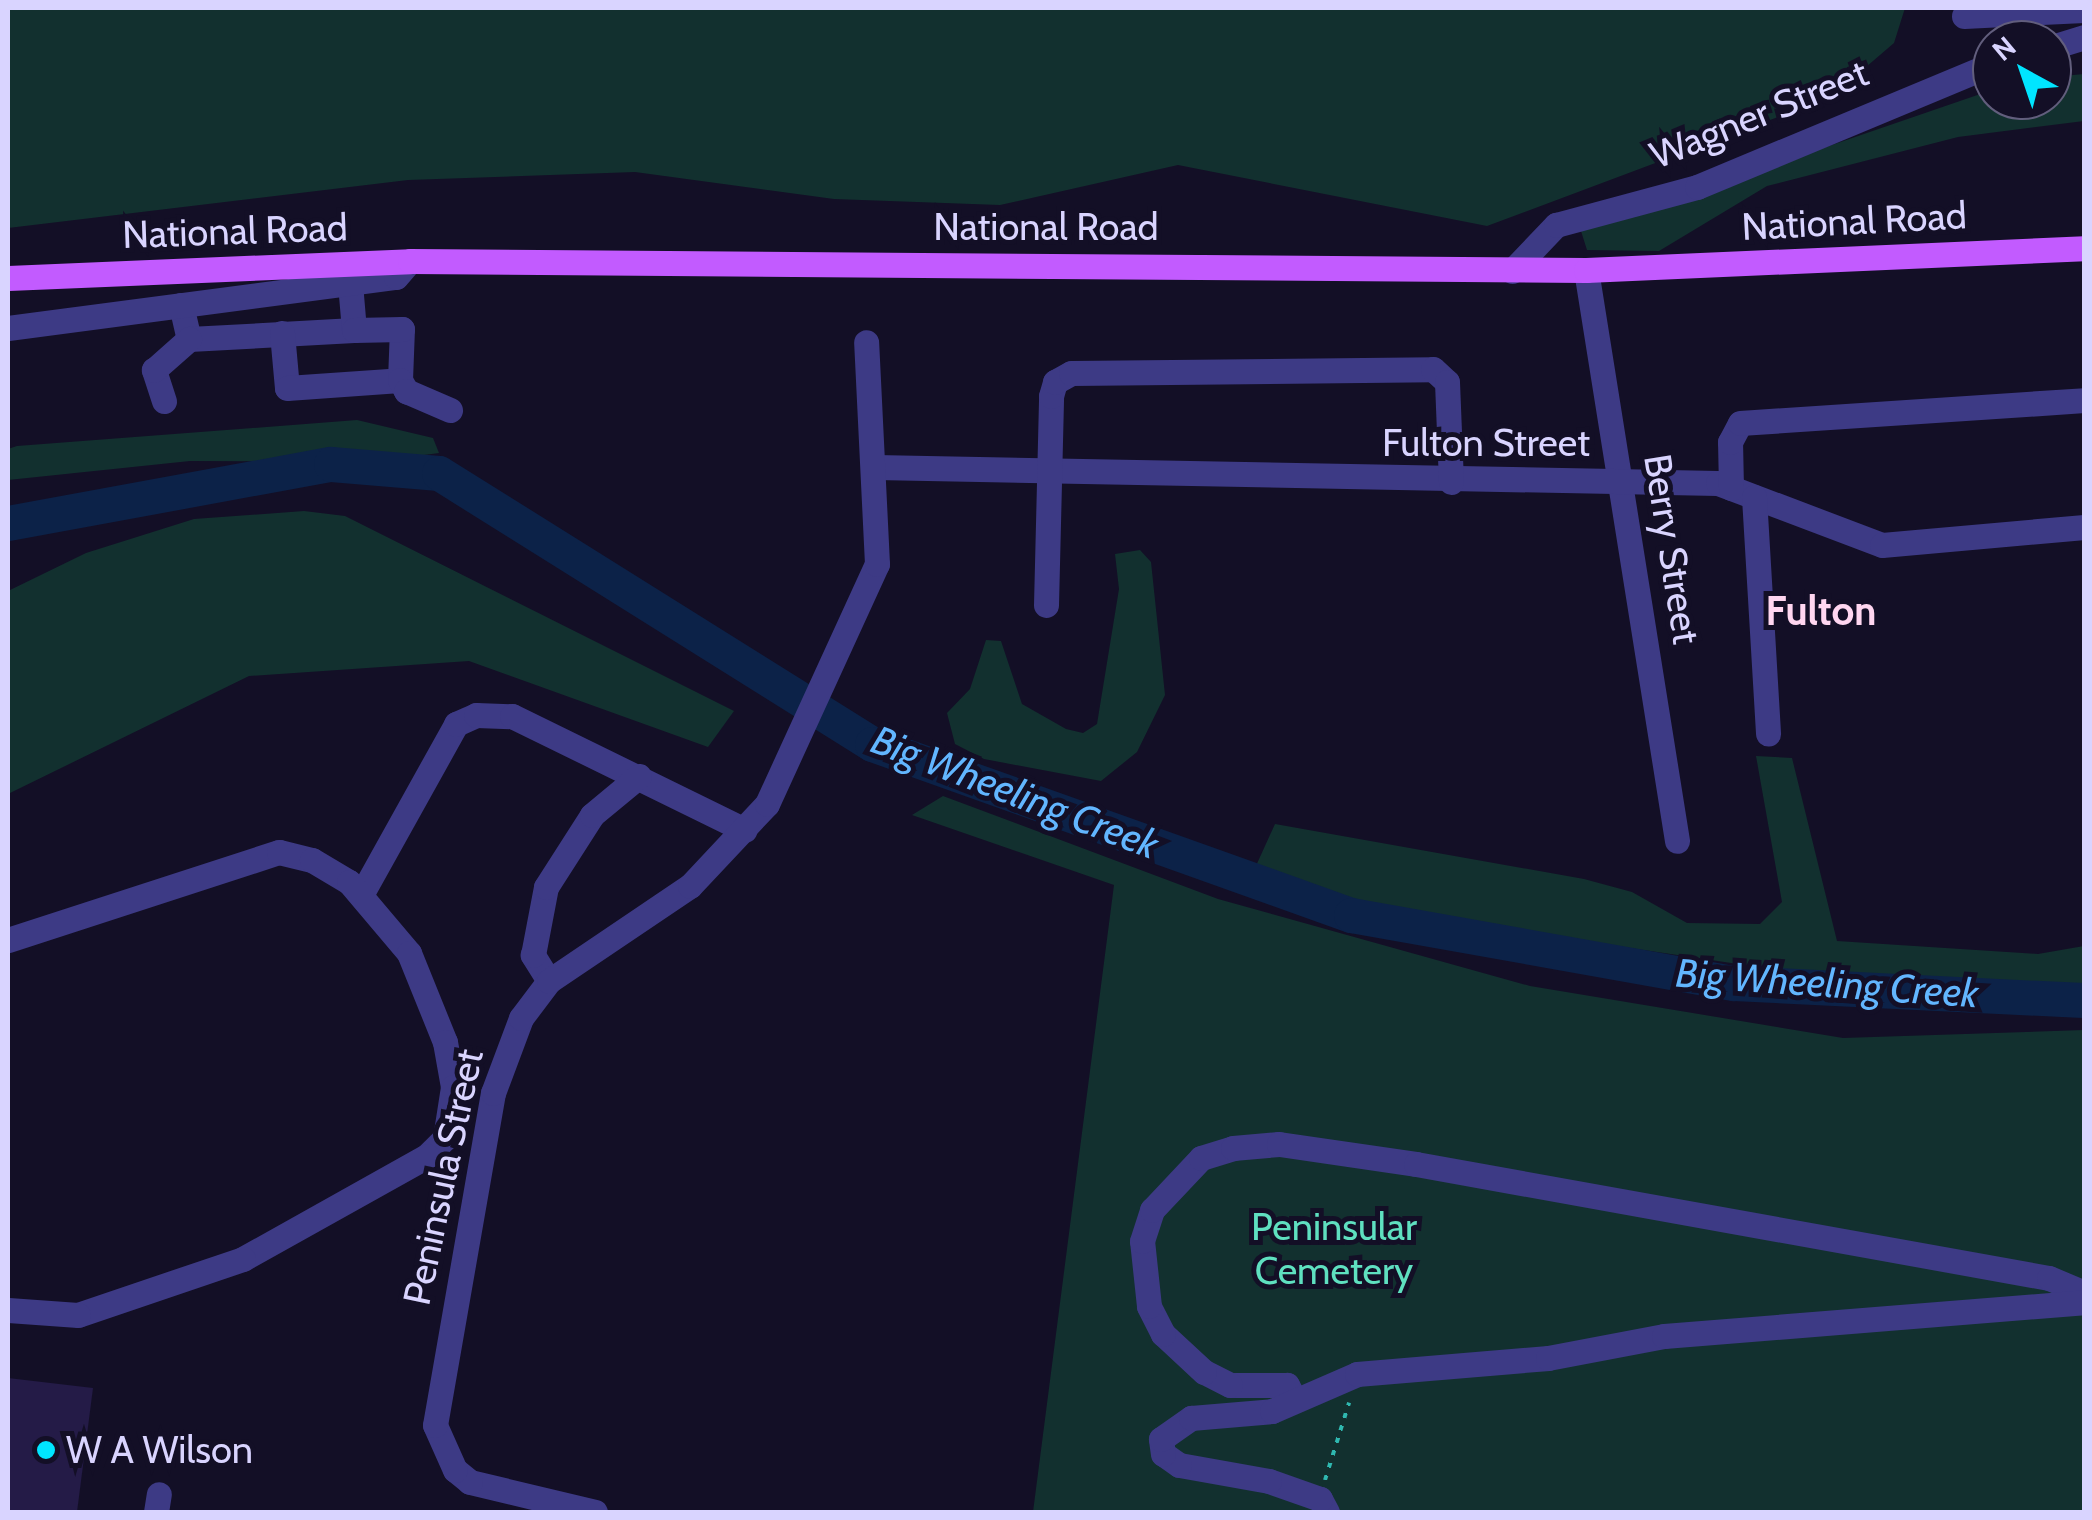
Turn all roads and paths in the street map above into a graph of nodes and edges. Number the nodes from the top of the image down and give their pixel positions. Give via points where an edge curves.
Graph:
1 (2084, 10) edge
2 (1964, 16) dead end
3 (1972, 72) edge
4 (2084, 248) edge
5 (410, 261) junction
6 (1586, 270) junction
7 (1512, 271) junction
8 (8, 278) edge
9 (350, 283) junction
10 (181, 306) junction
11 (8, 328) edge
12 (354, 330) junction
13 (282, 333) junction
14 (189, 339) junction
15 (866, 342) dead end
16 (400, 380) junction
17 (2084, 400) edge
18 (164, 401) dead end
19 (450, 410) dead end
20 (875, 467) junction
21 (1048, 473) junction
22 (1624, 481) junction
23 (1451, 482) junction
24 (1742, 493) junction
25 (2084, 528) edge
26 (1046, 605) dead end
27 (1768, 734) dead end
28 (640, 776) junction
29 (745, 830) junction
30 (1677, 841) dead end
31 (361, 894) junction
32 (8, 940) edge
33 (548, 981) junction
34 (453, 1088) junction
35 (493, 1092) junction
36 (2084, 1293) edge
37 (2084, 1302) edge
38 (8, 1310) edge
39 (1358, 1374) junction
40 (1294, 1398) junction
41 (1323, 1506) edge
42 (595, 1512) edge

1 - 2 street
3 - 7 street, Wagner Street via 1696,187 1556,225
4 - 6 main road, National Road
5 - 7 main road, National Road
5 - 8 main road, National Road
5 - 9 street via 396,278
6 - 7 main road, National Road
6 - 22 street, Berry Street
9 - 10 street
9 - 12 street
10 - 11 street
10 - 14 street
12 - 13 street
12 - 16 street via 402,329
13 - 14 street
13 - 16 street via 287,388
14 - 18 street via 154,370
15 - 20 street, Peninsula Street
16 - 19 street via 406,391
17 - 24 street via 1740,422 1730,442
20 - 21 street, Fulton Street
20 - 29 street, Peninsula Street via 876,564 790,756
21 - 23 street, Fulton Street
21 - 23 street via 1055,382 1071,374 1433,369 1447,382
21 - 26 street
22 - 23 street, Fulton Street
22 - 24 street, Fulton Street
22 - 30 street, Berry Street
24 - 25 street, Fulton Street via 1882,546
24 - 27 street
28 - 29 street
28 - 31 street via 512,716 462,719
28 - 33 street via 592,815 546,887 533,955
29 - 33 street, Peninsula Street via 690,886
31 - 32 street via 312,860 278,852
31 - 34 street via 409,953 445,1042
33 - 35 street, Peninsula Street via 521,1018
34 - 35 street
34 - 38 street via 445,1138 426,1156 260,1250 78,1315
35 - 42 street, Peninsula Street via 435,1425 455,1470 470,1482
36 - 40 street via 2049,1278 1416,1164 1279,1144 1200,1158 1152,1210 1142,1241 1145,1290 1163,1334 1204,1372 1230,1384 1286,1384
37 - 39 street via 1664,1336 1548,1358
39 - 40 street
39 - 41 path
40 - 41 street via 1272,1411 1171,1425 1161,1439 1164,1454 1179,1465

